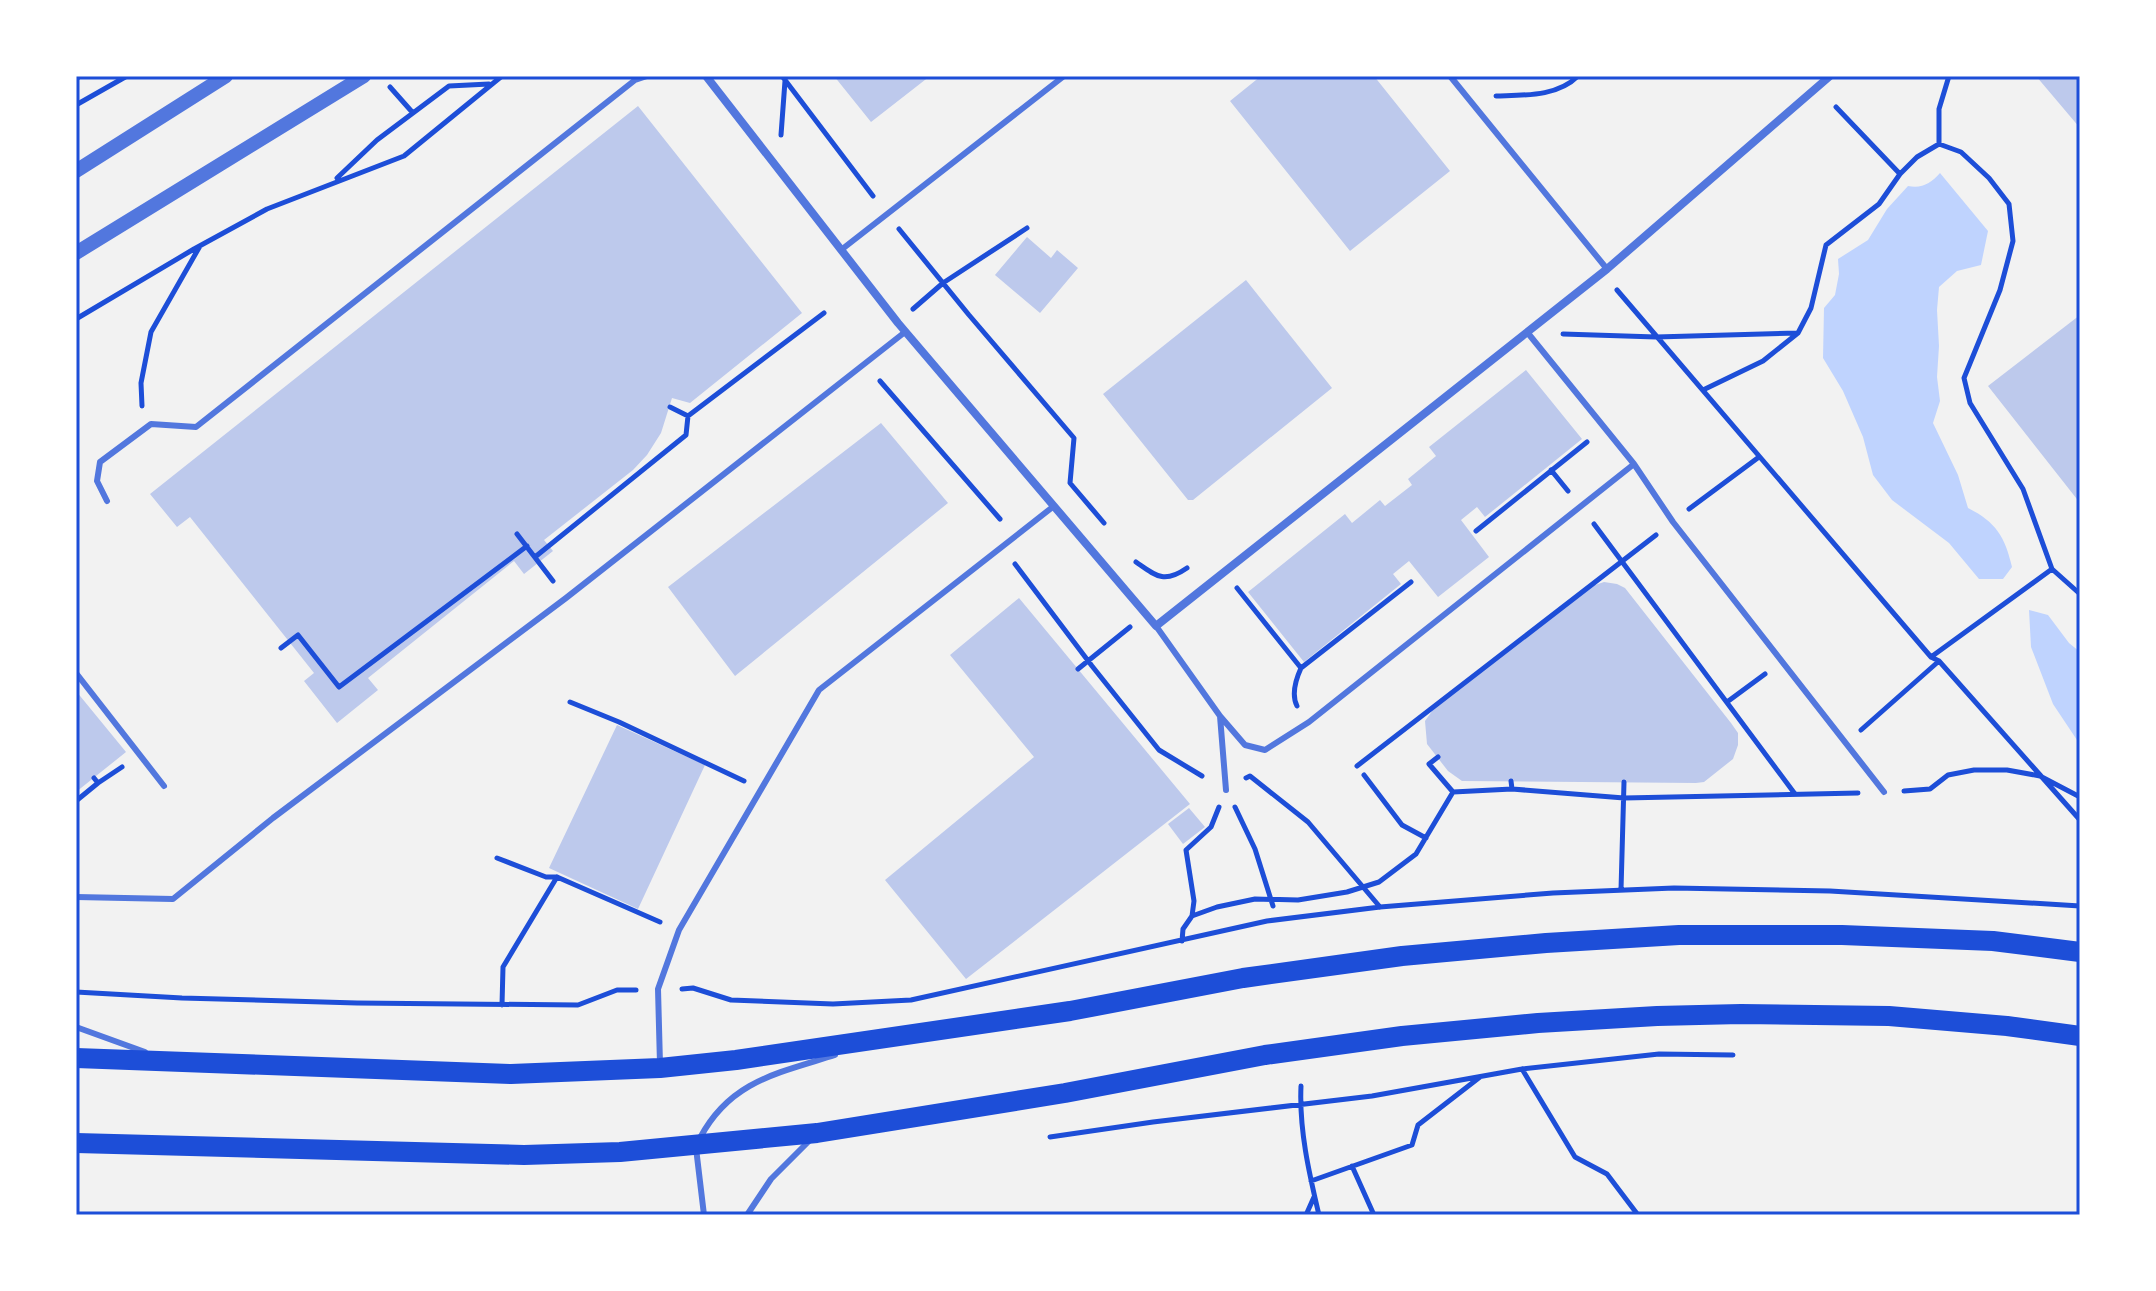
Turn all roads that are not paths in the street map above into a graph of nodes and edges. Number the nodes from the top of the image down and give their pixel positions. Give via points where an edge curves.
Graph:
1 (226, 76) edge
2 (364, 76) edge
3 (647, 76) edge
4 (706, 76) edge
5 (1064, 76) edge
6 (1450, 76) edge
7 (1830, 76) edge
8 (76, 171) edge
9 (841, 250) junction
10 (76, 253) edge
11 (1607, 269) junction
12 (905, 332) junction
13 (1527, 332) junction
14 (1634, 464) junction
15 (107, 501) dead end
16 (1054, 506) junction
17 (1156, 626) junction
18 (76, 673) edge
19 (1220, 716) junction
20 (164, 786) dead end
21 (1226, 790) road end
22 (1884, 792) road end
23 (76, 897) edge
24 (2080, 952) edge
25 (76, 1027) edge
26 (2080, 1036) edge
27 (880, 1040) junction
28 (76, 1058) edge
29 (174, 1063) junction
30 (660, 1068) junction
31 (817, 1133) junction
32 (76, 1143) edge
33 (696, 1145) junction
34 (704, 1215) edge
35 (747, 1215) edge

1 - 8 street
2 - 10 street
3 - 15 lane via 635,80 196,427 151,424 100,462 97,481
4 - 9 street
5 - 9 lane
6 - 11 lane
7 - 11 street
9 - 12 street
11 - 13 street
12 - 16 street
12 - 23 lane via 173,899
13 - 14 lane
13 - 17 street
14 - 19 lane via 1309,722 1265,750 1245,745
14 - 22 lane via 1673,522
16 - 17 street
16 - 30 lane via 819,690 679,930 658,989
17 - 19 lane
18 - 20 lane
19 - 21 lane
24 - 27 main road via 1993,941 1842,935 1679,935 1546,943 1243,978
25 - 29 lane
26 - 31 main road via 1889,1016 1727,1014 1538,1023 1265,1055
27 - 30 main road
27 - 33 lane via 760,1079 723,1104
28 - 29 main road
29 - 30 main road via 511,1074
31 - 33 main road
31 - 35 lane via 771,1179
32 - 33 main road via 524,1155
33 - 34 lane

